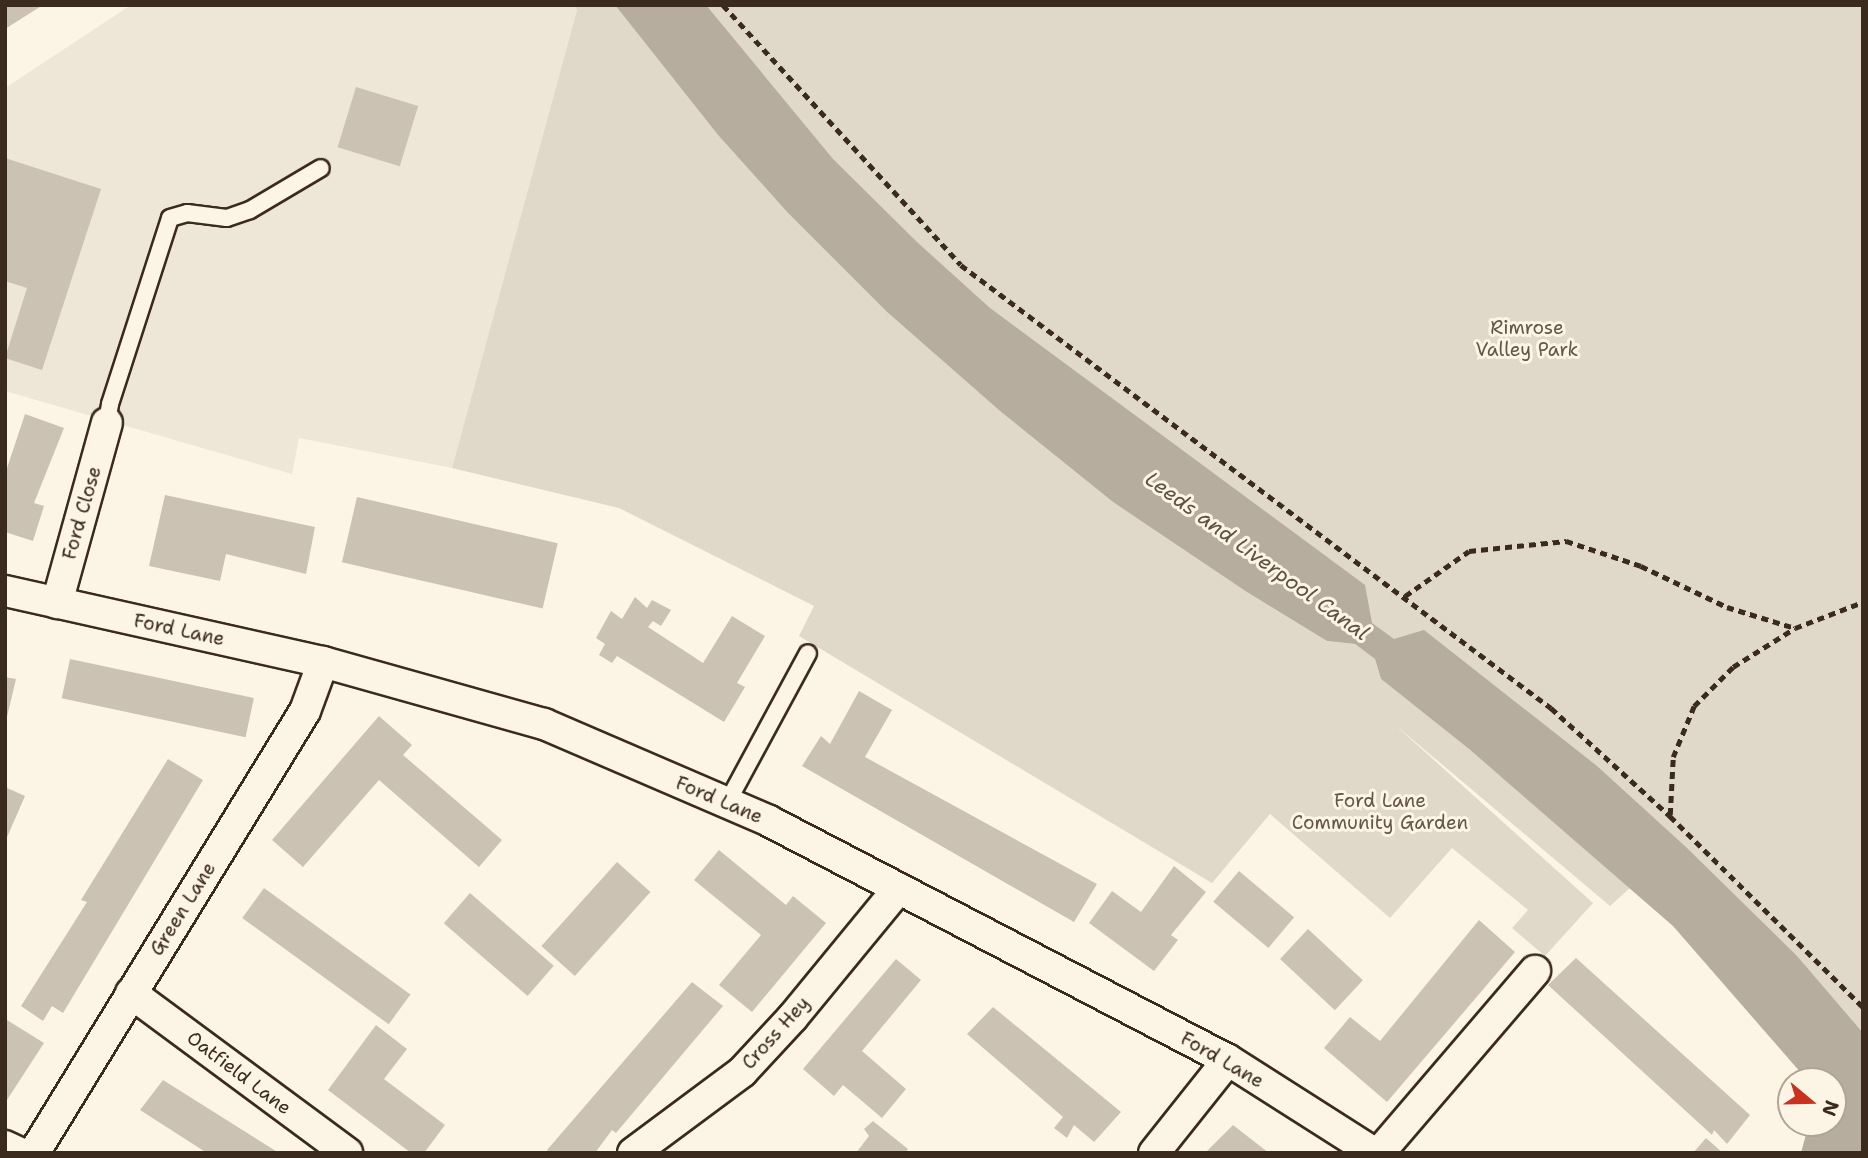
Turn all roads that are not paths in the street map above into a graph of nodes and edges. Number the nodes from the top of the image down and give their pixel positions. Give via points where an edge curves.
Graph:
1 (321, 168) dead end
2 (107, 423) joint
3 (5, 592) edge
4 (57, 603) junction
5 (808, 653) dead end
6 (323, 662) junction
7 (727, 803) junction
8 (898, 889) junction
9 (1535, 971) dead end
10 (131, 993) junction
11 (1228, 1060) junction
12 (5, 1146) edge
13 (20, 1153) edge
14 (34, 1153) edge
15 (346, 1153) edge
16 (633, 1153) edge
17 (1154, 1153) edge
18 (1377, 1153) edge

1 - 2 lane via 250,210 227,218 187,213 170,218
2 - 4 street, Ford Close
3 - 4 street, Ford Lane
4 - 6 street, Ford Lane
5 - 7 lane
6 - 7 street, Ford Lane via 544,724
6 - 10 street, Green Lane via 305,711
7 - 8 street, Ford Lane
8 - 11 street, Ford Lane
8 - 16 street, Cross Hey via 742,1072
9 - 18 street
10 - 14 street, Green Lane
10 - 15 street, Oatfield Lane
11 - 17 street
11 - 18 street, Ford Lane
12 - 13 street

